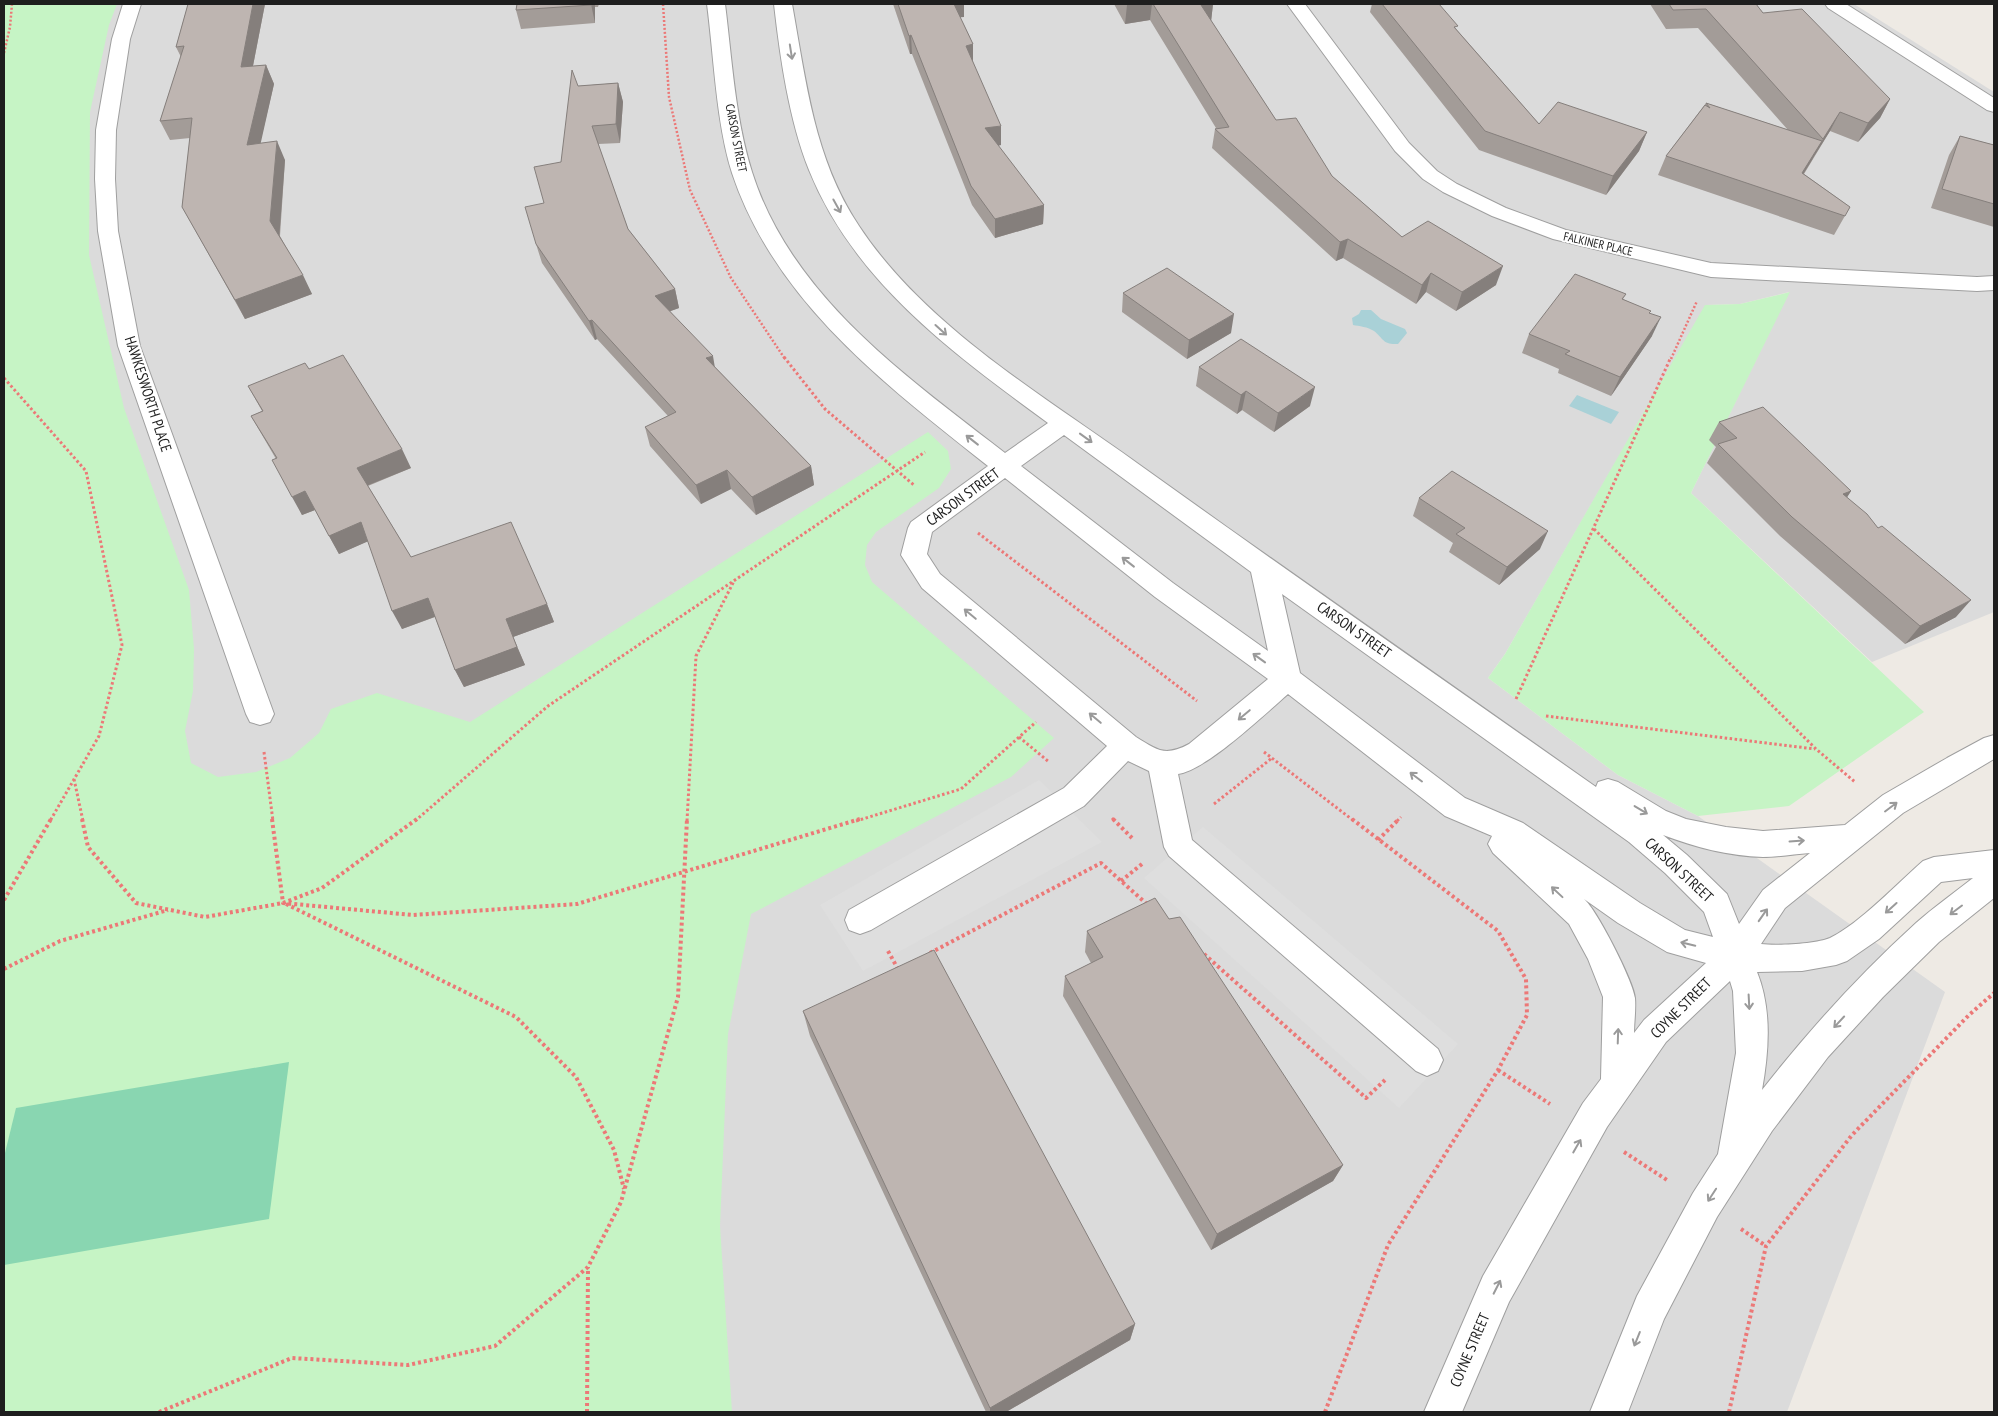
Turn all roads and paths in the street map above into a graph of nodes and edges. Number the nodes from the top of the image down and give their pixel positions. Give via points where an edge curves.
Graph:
1 (12, 4) edge
2 (132, 4) edge
3 (664, 4) edge
4 (716, 4) edge
5 (783, 4) edge
6 (1296, 4) edge
7 (1834, 4) edge
8 (4, 53) edge
9 (1994, 106) edge
10 (1711, 270) junction
11 (1994, 283) edge
12 (4, 378) edge
13 (1065, 422) junction
14 (959, 430) junction
15 (1005, 466) junction
16 (897, 472) junction
17 (946, 509) junction
18 (1594, 529) junction
19 (1263, 567) junction
20 (734, 581) junction
21 (1288, 679) junction
22 (1066, 695) junction
23 (1514, 703) dead end
24 (260, 714) joint
25 (1540, 715) dead end
26 (1230, 726) junction
27 (1126, 745) junction
28 (1994, 746) edge
29 (1522, 749) junction
30 (1162, 764) junction
31 (74, 779) junction
32 (1455, 806) junction
33 (1853, 837) junction
34 (1994, 863) edge
35 (685, 872) junction
36 (1994, 880) edge
37 (4, 900) edge
38 (283, 903) junction
39 (1150, 907) edge
40 (171, 910) junction
41 (865, 917) joint
42 (1202, 953) edge
43 (924, 956) edge
44 (1735, 956) junction
45 (906, 965) edge
46 (4, 969) edge
47 (1994, 993) edge
48 (1421, 1054) joint
49 (1498, 1070) junction
50 (1617, 1085) junction
51 (1587, 1128) junction
52 (1734, 1160) junction
53 (624, 1190) junction
54 (1705, 1205) junction
55 (1766, 1246) junction
56 (588, 1267) junction
57 (160, 1412) edge
58 (587, 1412) edge
59 (1325, 1412) edge
60 (1443, 1412) edge
61 (1608, 1412) edge
62 (1729, 1412) edge

1 - 8 path
2 - 24 street, HAWKESWORTH PLACE via 121,39 106,130 108,231 130,346
3 - 16 path via 669,97 690,190 730,278 773,343 826,408
4 - 14 street, CARSON STREET via 742,172 764,226 792,271 823,310 893,376
5 -> 13 street, CARSON STREET via 805,127 819,170 839,210 865,250 942,332
6 - 10 street, FALKINER PLACE via 1402,147 1430,175 1450,188 1499,212 1560,235
7 - 9 street
10 - 11 street, FALKINER PLACE
10 - 18 path
12 - 31 path via 86,471 122,644 99,736
13 - 15 street, CARSON STREET
13 -> 19 street, CARSON STREET
15 -> 14 street, CARSON STREET
14 - 16 path
15 - 17 street, CARSON STREET
21 -> 15 street, CARSON STREET via 1164,590
16 - 17 path
16 - 20 path
22 -> 17 street, CARSON STREET via 931,581 914,555 920,528
17 - 26 path
18 - 23 path
18 - 25 path via 1816,749
19 - 21 street
19 - 29 street, CARSON STREET
20 - 35 path via 696,656
20 - 38 path via 548,706 417,820 322,888
21 -> 26 street
32 -> 21 street, CARSON STREET
27 -> 22 street, CARSON STREET
22 - 35 path via 961,789
24 - 38 path
26 - 30 street via 1182,762
26 - 49 path via 1498,932 1526,979 1527,1015
27 - 30 street, CARSON STREET
27 - 41 street via 1074,797
33 -> 28 street, COYNE STREET via 1893,804
29 -> 33 street via 1552,754 1656,820 1685,831 1763,844
29 - 44 street, CARSON STREET via 1676,864 1716,904
30 - 48 street via 1179,847
31 - 37 path
31 - 40 path via 88,847 136,903
44 -> 32 street, CARSON STREET via 1678,942 1629,913 1513,832
50 -> 32 street via 1619,997 1580,914
44 -> 33 street, COYNE STREET via 1774,899
34 -> 44 street via 1934,870 1868,929 1836,951 1768,959
35 - 38 path via 577,904 413,915
35 - 53 path via 678,997
36 -> 52 street via 1928,932 1817,1046 1760,1119
38 - 40 path via 205,917
38 - 53 path via 516,1017 576,1077 614,1150
39 - 43 path via 1101,863
40 - 46 path via 60,942
41 - 45 path via 898,970
42 - 48 path via 1366,1098
44 - 50 street, COYNE STREET via 1655,1032
44 -> 52 street via 1749,991 1752,1053
47 - 55 path via 1852,1136
49 - 51 path
49 - 59 path via 1388,1245
50 - 51 street, COYNE STREET
51 - 54 path
60 -> 51 street, COYNE STREET via 1496,1289
52 -> 54 street
53 - 56 path
54 - 55 path
54 -> 61 street via 1650,1309
55 - 62 path
56 - 57 path via 496,1346 408,1365 292,1358
56 - 58 path

